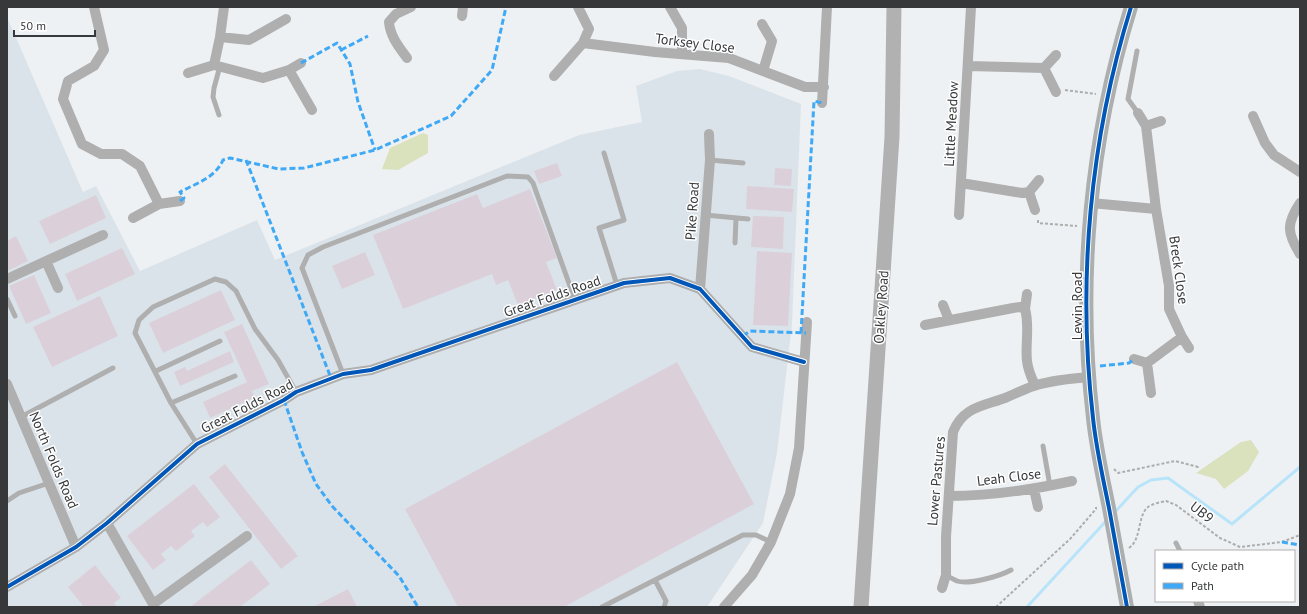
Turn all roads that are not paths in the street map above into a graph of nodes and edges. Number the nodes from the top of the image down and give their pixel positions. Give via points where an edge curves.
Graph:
1 (94, 7) edge
2 (224, 7) edge
3 (410, 7) edge
4 (578, 7) edge
5 (670, 7) edge
6 (827, 7) edge
7 (894, 7) edge
8 (971, 7) edge
9 (1132, 7) edge
10 (395, 10) edge
11 (286, 19) dead end
12 (762, 24) dead end
13 (220, 37) junction
14 (584, 43) junction
15 (1137, 51) dead end
16 (682, 54) junction
17 (1056, 55) dead end
18 (407, 58) dead end
19 (302, 62) dead end
20 (217, 66) junction
21 (968, 66) junction
22 (1044, 68) junction
23 (289, 70) junction
24 (762, 71) junction
25 (188, 73) dead end
26 (554, 76) dead end
27 (824, 87) junction
28 (1056, 92) road end
29 (822, 103) dead end
30 (312, 110) dead end
31 (1138, 113) joint
32 (219, 115) dead end
33 (1253, 116) dead end
34 (1161, 121) dead end
35 (1146, 126) junction
36 (709, 134) dead end
37 (604, 153) dead end
38 (710, 160) junction
39 (743, 163) dead end
40 (1300, 172) edge
41 (1039, 180) dead end
42 (961, 183) junction
43 (1029, 192) junction
44 (180, 201) dead end
45 (1091, 203) junction
46 (1300, 203) edge
47 (159, 204) junction
48 (1156, 209) junction
49 (1035, 210) road end
50 (705, 215) junction
51 (960, 215) dead end
52 (133, 218) dead end
53 (736, 218) junction
54 (748, 218) dead end
55 (102, 235) dead end
56 (735, 243) dead end
57 (1300, 254) edge
58 (46, 261) junction
59 (7, 279) edge
60 (621, 284) junction
61 (58, 288) dead end
62 (700, 289) junction
63 (1027, 294) dead end
64 (7, 298) edge
65 (575, 300) junction
66 (944, 305) dead end
67 (1025, 309) junction
68 (15, 316) dead end
69 (948, 320) junction
70 (807, 322) dead end
71 (925, 325) dead end
72 (1182, 338) junction
73 (220, 341) dead end
74 (1189, 348) dead end
75 (1134, 359) dead end
76 (804, 362) junction
77 (1147, 363) junction
78 (113, 368) dead end
79 (156, 371) junction
80 (343, 374) junction
81 (235, 376) dead end
82 (1089, 377) junction
83 (7, 384) edge
84 (1035, 385) junction
85 (296, 392) junction
86 (1151, 393) dead end
87 (171, 403) junction
88 (21, 417) junction
89 (197, 444) junction
90 (1043, 446) dead end
91 (1072, 481) dead end
92 (49, 483) junction
93 (1050, 486) junction
94 (1034, 489) junction
95 (949, 496) junction
96 (7, 501) edge
97 (1038, 507) dead end
98 (107, 523) junction
99 (247, 536) dead end
100 (771, 542) junction
101 (1176, 543) dead end
102 (76, 547) junction
103 (1180, 550) edge
104 (1011, 570) dead end
105 (946, 575) junction
106 (655, 580) junction
107 (7, 587) edge
108 (942, 588) dead end
109 (154, 605) edge
110 (606, 606) edge
111 (664, 607) edge
112 (724, 607) edge
113 (861, 607) edge
114 (1127, 607) edge

1 - 47 street via 104,50 94,66 68,81 63,99 82,144 101,154 122,154 140,166
2 - 13 street
3 - 10 street
4 - 14 street via 589,29
5 - 16 street via 682,28
6 - 27 street
7 - 113 main road, Oakley Road via 892,137
8 - 21 street, Little Meadow
9 - 45 street, Lewin Road via 1113,72
10 - 18 street via 389,28
11 - 13 street via 249,40
12 - 24 street via 772,41
13 - 20 street
14 - 16 street, Torksey Close
14 - 26 street
15 - 31 lane via 1128,99
16 - 24 street, Torksey Close via 729,58
17 - 22 street
19 - 23 street
20 - 23 street via 263,78
20 - 25 street
20 - 32 lane via 213,97
21 - 22 street, Little Meadow
21 - 42 street, Little Meadow
22 - 28 street
23 - 30 street
24 - 27 street, Torksey Close via 805,87
27 - 29 street
31 - 35 street, Breck Close
33 - 40 street via 1265,143 1274,155
34 - 35 street
35 - 48 street, Breck Close
36 - 38 street, Pike Road
37 - 60 lane via 624,220 599,228
38 - 39 lane
38 - 50 street, Pike Road
41 - 43 street
42 - 43 street, Little Meadow
42 - 51 street, Little Meadow
43 - 49 street
44 - 47 street
45 - 48 street
45 - 82 street, Lewin Road via 1087,288
46 - 57 street via 1290,221 1289,232
47 - 52 street
48 - 72 street, Breck Close via 1169,286 1169,309
50 - 53 lane
50 - 62 street, Pike Road
53 - 54 lane
53 - 56 lane
55 - 58 street
58 - 59 street
58 - 61 street
60 - 62 street, Great Folds Road via 670,278
60 - 65 street, Great Folds Road
62 - 76 street via 752,347
63 - 67 street
64 - 68 lane
65 - 80 street, Great Folds Road via 371,370
65 - 80 lane via 533,183 528,177 507,176 308,255 302,268
66 - 69 street
67 - 69 street via 1013,308
67 - 84 street via 1028,321 1026,360
69 - 71 street
70 - 76 street
72 - 74 street, Breck Close
72 - 77 street
73 - 79 lane
75 - 77 street
76 - 100 street via 799,448 790,494
77 - 86 street
78 - 88 lane
79 - 85 lane via 135,333 139,320 153,307 215,279 226,282 236,291 255,328 278,360
79 - 87 lane
80 - 85 street, Great Folds Road
81 - 87 lane
82 - 84 street, Lower Pastures
82 - 114 street, Lewin Road via 1093,420
83 - 88 street, North Folds Road
84 - 95 street, Lower Pastures via 980,405 959,420 953,432
85 - 89 street, Great Folds Road
87 - 89 lane
88 - 92 street, North Folds Road
89 - 98 street, Great Folds Road
90 - 93 lane
91 - 93 street, Leah Close
92 - 96 lane via 19,493
92 - 102 street, North Folds Road
93 - 94 street, Leah Close
94 - 95 street, Leah Close
94 - 97 street
95 - 105 street, Lower Pastures
98 - 102 street, Great Folds Road
98 - 109 street
99 - 109 street
100 - 106 lane via 756,535 743,535
100 - 112 street via 752,575
101 - 103 lane
102 - 107 street, Great Folds Road
104 - 105 lane via 989,579 958,581
105 - 108 street, Lower Pastures
106 - 110 lane
106 - 111 lane via 666,601

